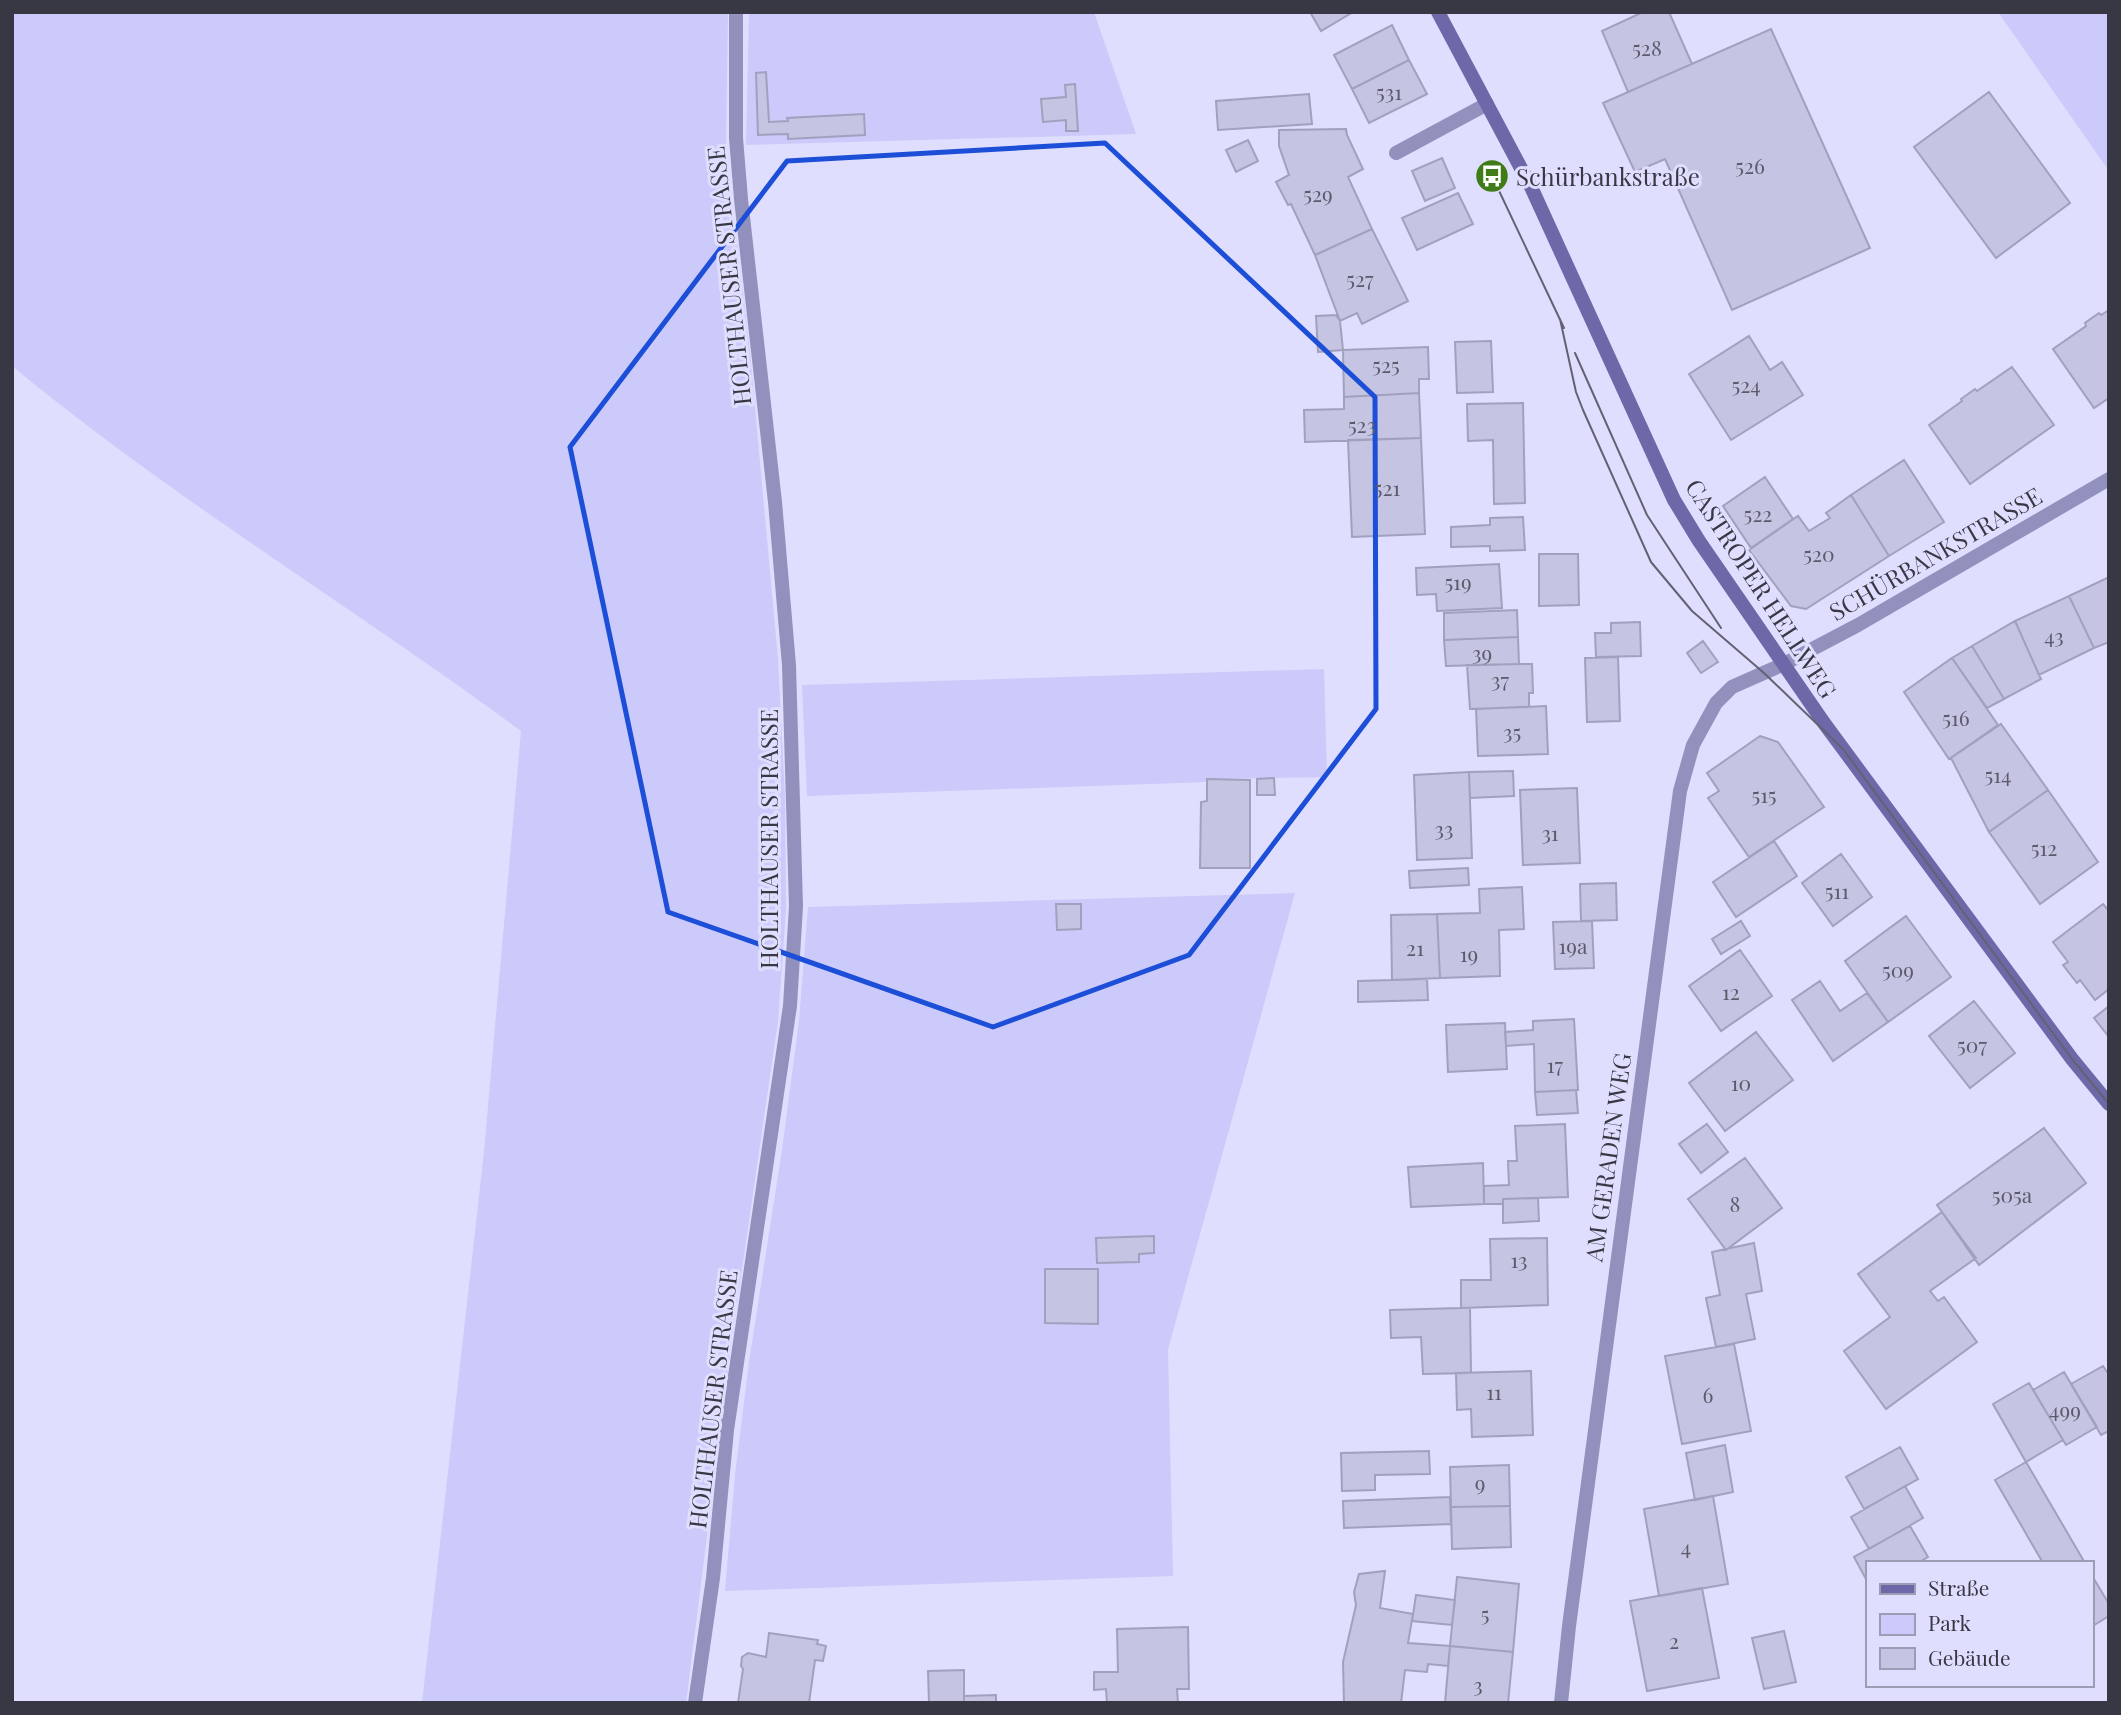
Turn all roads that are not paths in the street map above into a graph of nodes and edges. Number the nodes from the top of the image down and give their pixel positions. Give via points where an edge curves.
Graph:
1 (736, 12) edge
2 (1438, 12) edge
3 (1488, 104) junction
4 (1396, 153) dead end
5 (2109, 479) edge
6 (1784, 664) junction
7 (2109, 1104) edge
8 (695, 1703) edge
9 (1562, 1703) edge

1 - 8 street, HOLTHAUSER STRASSE via 736,138 789,665 796,906 790,1006 727,1430
2 - 3 main road, CASTROPER HELLWEG
3 - 4 street
3 - 6 main road, CASTROPER HELLWEG via 1538,201 1674,500
5 - 6 street, SCHÜRBANKSTRASSE
6 - 7 main road, CASTROPER HELLWEG via 1936,876
6 - 9 street, AM GERADEN WEG via 1732,687 1716,703 1693,746 1680,791 1599,1385

